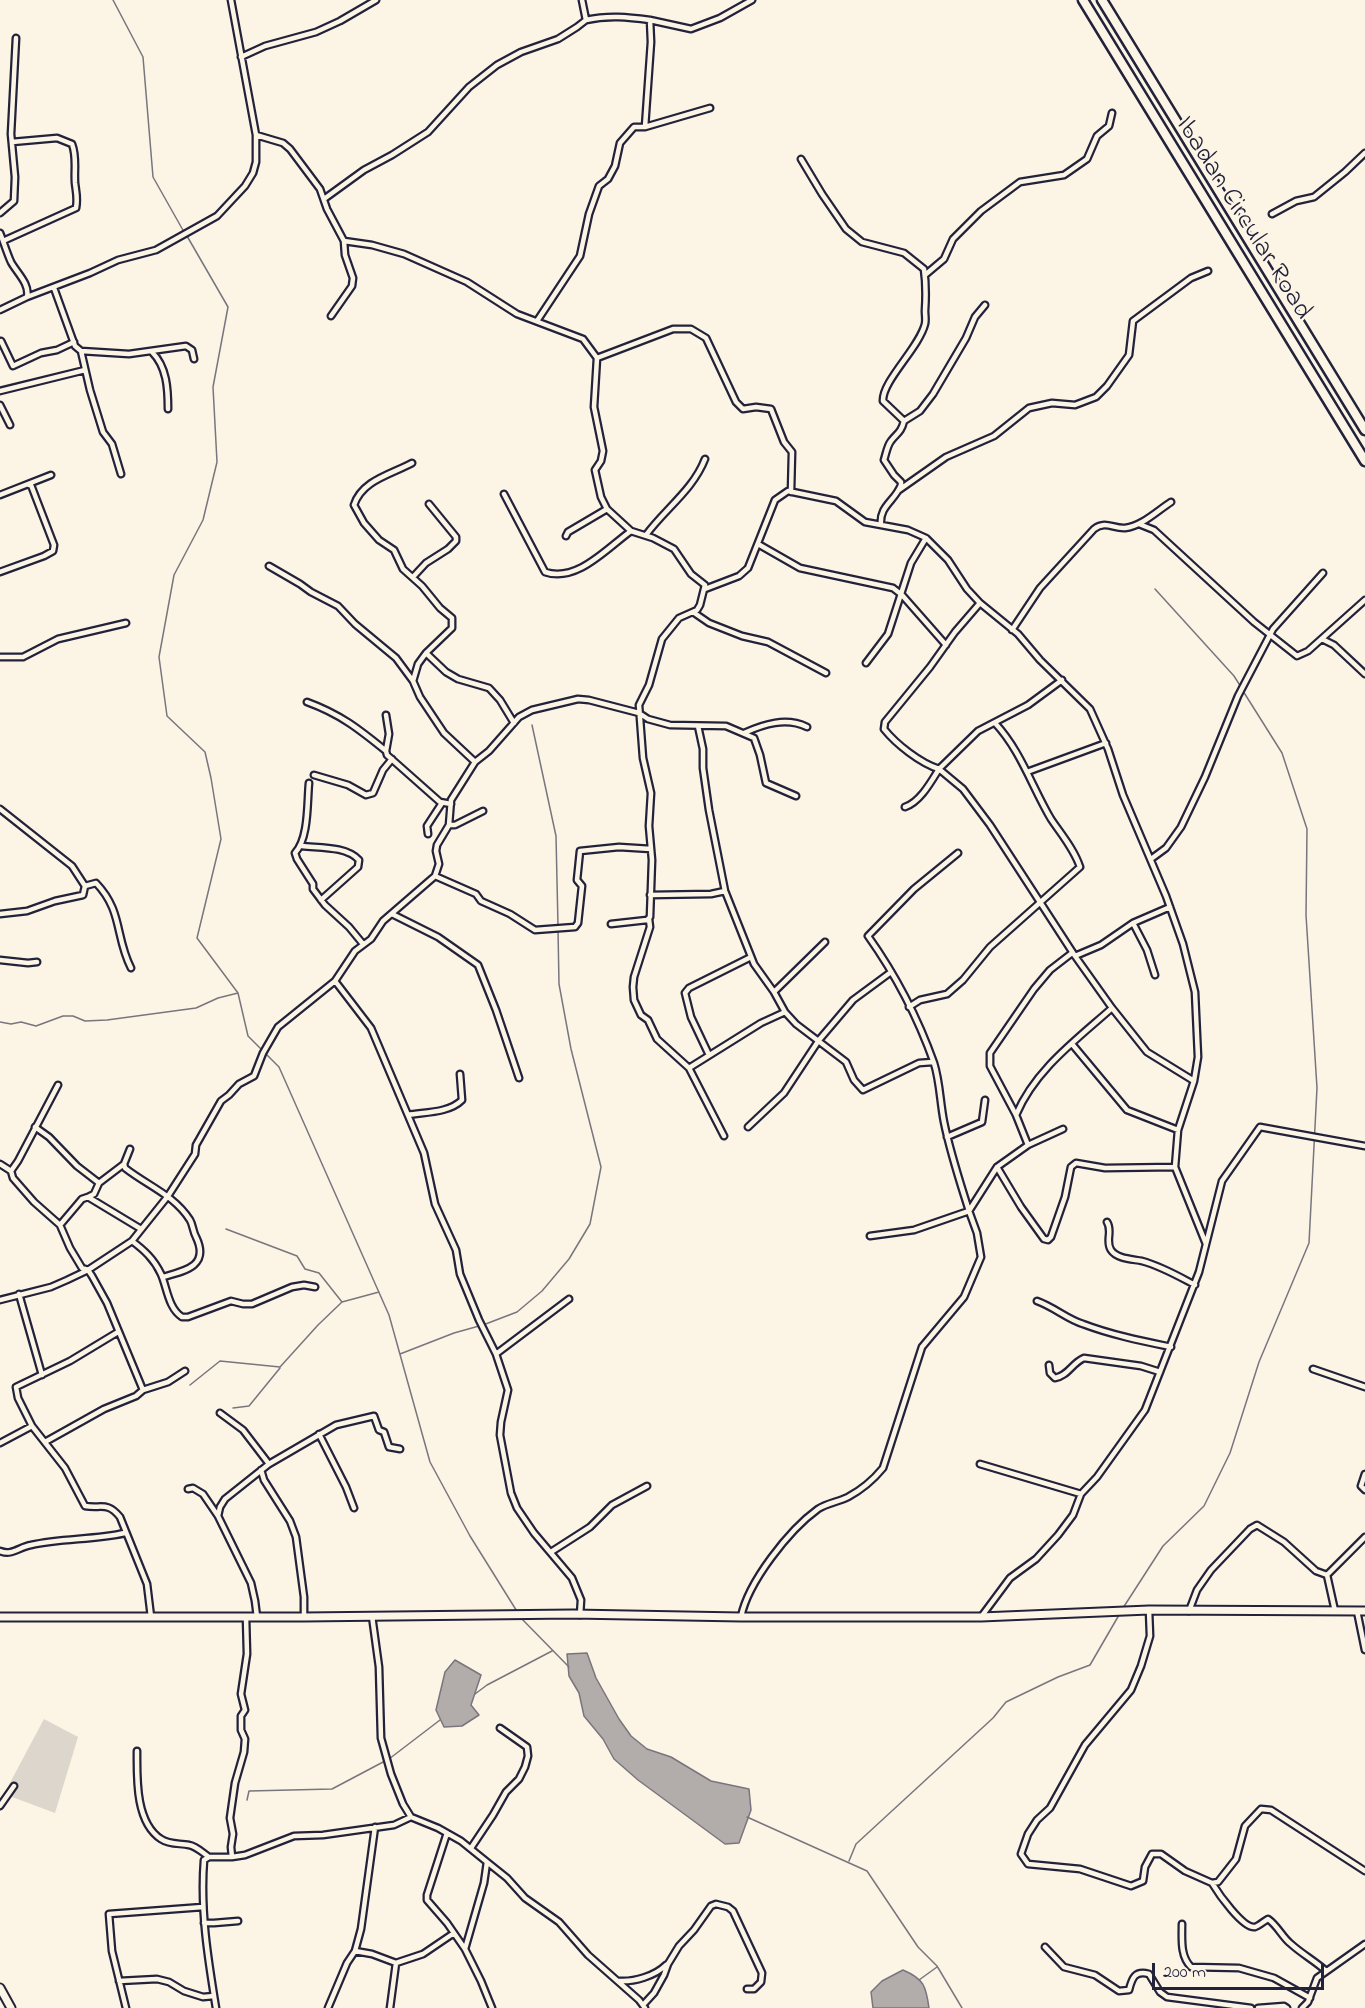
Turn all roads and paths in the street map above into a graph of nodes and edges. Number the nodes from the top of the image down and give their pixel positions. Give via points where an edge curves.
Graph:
1 (231, 0) edge
2 (376, 0) edge
3 (582, 0) edge
4 (752, 0) edge
5 (1083, 0) edge
6 (1102, 0) edge
7 (586, 20) junction
8 (650, 20) junction
9 (16, 38) dead end
10 (241, 57) junction
11 (710, 108) dead end
12 (1112, 113) dead end
13 (645, 127) junction
14 (256, 135) junction
15 (12, 142) junction
16 (1365, 153) edge
17 (801, 159) dead end
18 (324, 199) junction
19 (0, 213) edge
20 (1272, 214) dead end
21 (0, 233) edge
22 (3, 241) junction
23 (344, 242) junction
24 (1208, 271) dead end
25 (925, 275) junction
26 (54, 288) junction
27 (27, 297) junction
28 (985, 305) dead end
29 (0, 310) edge
30 (331, 316) dead end
31 (537, 321) junction
32 (1, 340) edge
33 (74, 342) junction
34 (81, 351) junction
35 (152, 352) junction
36 (597, 358) junction
37 (194, 359) dead end
38 (86, 369) junction
39 (0, 391) edge
40 (0, 405) edge
41 (168, 409) dead end
42 (904, 421) junction
43 (10, 425) dead end
44 (1365, 430) edge
45 (705, 459) dead end
46 (1365, 461) edge
47 (412, 463) dead end
48 (51, 474) dead end
49 (121, 474) dead end
50 (28, 485) junction
51 (899, 490) junction
52 (791, 492) junction
53 (504, 494) dead end
54 (0, 495) edge
55 (1171, 502) dead end
56 (429, 504) dead end
57 (607, 508) junction
58 (1139, 524) junction
59 (881, 525) junction
60 (631, 531) junction
61 (646, 535) junction
62 (566, 536) dead end
63 (926, 538) junction
64 (758, 544) junction
65 (269, 566) dead end
66 (0, 572) edge
67 (1323, 573) dead end
68 (413, 577) junction
69 (705, 589) junction
70 (902, 595) junction
71 (1365, 600) edge
72 (980, 603) junction
73 (693, 612) junction
74 (126, 623) dead end
75 (1012, 630) junction
76 (1270, 634) junction
77 (1322, 639) junction
78 (946, 645) junction
79 (426, 653) junction
80 (0, 657) edge
81 (866, 663) dead end
82 (826, 673) dead end
83 (1365, 674) edge
84 (1062, 680) junction
85 (413, 681) junction
86 (307, 702) dead end
87 (639, 713) junction
88 (386, 715) dead end
89 (514, 723) junction
90 (995, 723) junction
91 (698, 726) junction
92 (807, 727) dead end
93 (744, 733) junction
94 (1106, 742) junction
95 (386, 751) junction
96 (392, 759) junction
97 (475, 762) junction
98 (939, 769) junction
99 (1027, 772) junction
100 (314, 775) dead end
101 (309, 783) dead end
102 (796, 796) dead end
103 (442, 803) junction
104 (451, 804) junction
105 (905, 807) dead end
106 (0, 809) edge
107 (483, 811) dead end
108 (449, 825) junction
109 (428, 834) dead end
110 (302, 846) junction
111 (651, 849) junction
112 (958, 853) dead end
113 (1150, 859) junction
114 (435, 876) junction
115 (85, 886) junction
116 (725, 891) junction
117 (650, 895) junction
118 (321, 900) junction
119 (1040, 901) junction
120 (1170, 907) junction
121 (0, 914) edge
122 (392, 914) junction
123 (649, 919) junction
124 (1133, 923) junction
125 (611, 924) dead end
126 (825, 942) dead end
127 (363, 944) junction
128 (1074, 955) junction
129 (751, 957) junction
130 (0, 960) edge
131 (37, 962) dead end
132 (130, 968) dead end
133 (891, 972) junction
134 (1155, 975) dead end
135 (335, 981) junction
136 (774, 992) junction
137 (909, 1006) junction
138 (1112, 1008) junction
139 (785, 1012) junction
140 (819, 1040) junction
141 (1072, 1044) junction
142 (709, 1055) junction
143 (933, 1062) junction
144 (689, 1068) junction
145 (460, 1074) dead end
146 (519, 1078) dead end
147 (1194, 1082) junction
148 (58, 1084) dead end
149 (985, 1100) dead end
150 (408, 1115) junction
151 (1016, 1115) junction
152 (35, 1127) junction
153 (748, 1127) dead end
154 (1063, 1129) dead end
155 (1178, 1130) junction
156 (724, 1136) dead end
157 (947, 1137) junction
158 (1028, 1145) junction
159 (1365, 1146) edge
160 (130, 1149) dead end
161 (0, 1164) edge
162 (124, 1164) junction
163 (997, 1167) junction
164 (1175, 1167) junction
165 (10, 1171) junction
166 (99, 1183) junction
167 (168, 1196) junction
168 (88, 1197) junction
169 (969, 1211) junction
170 (1107, 1222) dead end
171 (60, 1225) junction
172 (141, 1229) junction
173 (870, 1236) dead end
174 (132, 1241) junction
175 (1206, 1244) junction
176 (88, 1270) junction
177 (163, 1277) junction
178 (1195, 1285) junction
179 (315, 1287) dead end
180 (19, 1294) junction
181 (568, 1299) dead end
182 (0, 1300) edge
183 (1037, 1301) dead end
184 (118, 1332) junction
185 (1171, 1347) junction
186 (496, 1354) junction
187 (1049, 1365) dead end
188 (1313, 1369) dead end
189 (185, 1371) dead end
190 (1160, 1372) junction
191 (42, 1374) junction
192 (1365, 1387) edge
193 (143, 1390) junction
194 (220, 1413) dead end
195 (32, 1426) junction
196 (318, 1434) junction
197 (45, 1442) junction
198 (0, 1443) edge
199 (400, 1449) dead end
200 (269, 1464) junction
201 (980, 1464) dead end
202 (261, 1470) junction
203 (1365, 1474) edge
204 (647, 1486) dead end
205 (188, 1489) dead end
206 (1365, 1490) edge
207 (1081, 1494) junction
208 (354, 1508) dead end
209 (218, 1516) junction
210 (125, 1533) junction
211 (1365, 1537) edge
212 (0, 1551) edge
213 (551, 1552) junction
214 (1327, 1575) junction
215 (1149, 1610) junction
216 (1189, 1611) junction
217 (1335, 1611) junction
218 (1361, 1611) edge
219 (580, 1615) junction
220 (372, 1616) junction
221 (0, 1617) edge
222 (151, 1617) junction
223 (246, 1617) junction
224 (257, 1617) junction
225 (304, 1617) junction
226 (741, 1617) junction
227 (981, 1617) junction
228 (1365, 1650) edge
229 (500, 1728) dead end
230 (137, 1751) dead end
231 (14, 1786) dead end
232 (0, 1806) edge
233 (411, 1817) junction
234 (375, 1827) junction
235 (447, 1833) junction
236 (471, 1848) junction
237 (209, 1857) junction
238 (232, 1857) junction
239 (487, 1862) junction
240 (1365, 1871) edge
241 (1212, 1883) junction
242 (202, 1906) junction
243 (237, 1921) dead end
244 (204, 1923) junction
245 (1182, 1924) dead end
246 (454, 1933) junction
247 (1365, 1944) edge
248 (1045, 1947) dead end
249 (465, 1949) junction
250 (355, 1951) junction
251 (396, 1963) junction
252 (668, 1964) junction
253 (1326, 1971) junction
254 (119, 1981) junction
255 (616, 1981) junction
256 (0, 1988) edge
257 (747, 1989) dead end
258 (214, 1996) junction
259 (1310, 1998) junction
260 (644, 2006) edge
261 (11, 2008) edge
262 (126, 2008) edge
263 (216, 2008) edge
264 (328, 2008) edge
265 (390, 2008) edge
266 (492, 2008) edge
267 (1251, 2008) edge
268 (1258, 2008) edge
269 (1287, 2008) edge
270 (1302, 2008) edge

1 - 10 street
2 - 10 street via 316,32 265,45
3 - 7 street
4 - 8 street via 692,29
5 - 46 highway, Ibadan Circular Road
6 - 44 highway, Ibadan Circular Road
7 - 8 street via 604,16
7 - 18 street via 558,39 497,64 428,132
8 - 13 street
9 - 15 street
10 - 14 street
11 - 13 street
12 - 25 street via 1109,126 1097,135 1087,159 1064,175 1020,182 981,211 953,239 944,259
13 - 31 street via 634,127 620,143 615,166 599,186 589,214 580,256
14 - 18 street via 290,149
14 - 26 street via 253,174 217,216 156,250 118,260
15 - 19 street via 14,201
15 - 22 street via 57,138 72,144 78,196 76,208
16 - 20 street via 1314,197 1296,201
17 - 25 street via 846,229 862,242 904,253 924,269
18 - 23 street
21 - 22 street
22 - 27 street via 28,291
23 - 30 street via 352,286
23 - 31 street via 404,254 467,282 517,314
24 - 51 street via 1191,278 1133,321 1129,355 1096,397 1075,405 1052,403 1029,408 994,436 946,457
25 - 42 street via 925,324 883,395 883,401
26 - 27 street
26 - 33 street
27 - 29 street
28 - 42 street via 933,394 920,411
31 - 36 street via 583,339
32 - 33 street via 13,366
33 - 34 street
34 - 35 street
34 - 38 street
35 - 37 street via 190,347
35 - 41 street via 161,363 168,388
36 - 52 street via 673,329 691,328 706,338 736,402 743,409 771,410 792,452
36 - 57 street via 594,407 603,452 595,470
38 - 39 street
38 - 49 street
40 - 43 street
42 - 51 street via 884,460 901,482
45 - 61 street via 691,486
47 - 68 street via 375,480 354,505 364,523 394,550
48 - 50 street
50 - 54 street
50 - 66 street via 36,494 53,551
51 - 59 street via 884,507
52 - 59 street via 836,501 865,522
52 - 64 street via 775,500
53 - 60 street via 546,572 554,575 579,569
55 - 58 street
56 - 68 street via 456,541
57 - 60 street
57 - 62 street
58 - 75 street via 1114,528 1107,524 1094,529 1040,588
58 - 76 street via 1154,530
59 - 63 street
60 - 61 street
61 - 69 street via 674,549
63 - 70 street via 911,563
63 - 72 street
64 - 69 street via 748,568 739,576
64 - 70 street via 800,568 893,588
65 - 85 street via 338,606 396,658
67 - 76 street
68 - 79 street via 452,618 452,628
69 - 73 street
70 - 78 street
70 - 81 street via 888,634
71 - 77 street
72 - 75 street
72 - 78 street
73 - 82 street via 734,633 768,642
73 - 87 street via 679,618 662,639
74 - 80 street via 58,639 23,657
75 - 84 street
76 - 77 street via 1297,656
76 - 113 street via 1238,696 1181,827 1166,848
77 - 83 street
78 - 98 street via 884,726 891,738 927,765
79 - 85 street
79 - 89 street via 463,682 489,688
84 - 90 street
84 - 94 street via 1090,709
85 - 97 street via 444,734
86 - 95 street via 345,719
87 - 89 street via 578,699 531,710
87 - 91 street via 670,725
87 - 111 street via 651,793
88 - 95 street
89 - 97 street
90 - 98 street via 978,731
90 - 99 street
91 - 93 street via 726,726
91 - 116 street
92 - 93 street via 777,723
93 - 102 street via 754,738 766,783
94 - 99 street
94 - 113 street
95 - 96 street
96 - 100 street via 373,793 366,795
96 - 103 street
97 - 104 street
98 - 105 street via 923,792
98 - 119 street via 963,789
99 - 119 street via 1080,867
101 - 110 street
103 - 104 street
103 - 109 street via 427,826
104 - 108 street
106 - 115 street via 72,866
107 - 108 street
108 - 114 street via 437,845 439,864
110 - 118 street via 295,853
110 - 118 street via 340,850 359,860 358,867
111 - 114 street via 580,851 577,880 582,896 575,927 535,930 481,901 476,894
111 - 117 street
112 - 133 street via 869,934
113 - 120 street
114 - 122 street
115 - 121 street via 83,895 27,911
115 - 132 street via 96,884 106,893 119,922 123,953
116 - 117 street
116 - 129 street
117 - 123 street
118 - 127 street
119 - 128 street
119 - 137 street via 947,994
120 - 124 street
120 - 147 street via 1195,992 1198,1057
122 - 127 street
122 - 146 street via 438,937 478,965
123 - 125 street
123 - 144 street via 634,977 634,1000 657,1039
124 - 128 street via 1101,945
124 - 134 street
126 - 136 street
127 - 135 street
128 - 138 street
128 - 151 street via 1050,970 990,1053 990,1066
129 - 136 street
129 - 142 street via 685,993 691,1017
130 - 131 street
133 - 137 street
133 - 140 street via 853,1000
135 - 150 street via 372,1028
135 - 167 street via 278,1027 254,1076 238,1084 221,1101 196,1144 195,1154
136 - 139 street
137 - 143 street
138 - 141 street
138 - 147 street via 1148,1052
139 - 140 street
139 - 142 street
140 - 143 street via 846,1062 863,1090 919,1063
140 - 153 street via 784,1093
141 - 151 street via 1035,1082
141 - 155 street via 1127,1110
142 - 144 street
143 - 157 street
144 - 156 street
145 - 150 street via 462,1100 458,1104
147 - 155 street
148 - 152 street
149 - 157 street via 982,1122
150 - 186 street via 424,1154 435,1204 456,1250 460,1274
151 - 158 street
152 - 165 street
152 - 166 street
154 - 158 street
155 - 164 street
157 - 169 street
158 - 163 street
159 - 175 street via 1260,1126 1222,1181
160 - 162 street
161 - 165 street
162 - 166 street
162 - 167 street
163 - 164 street via 1021,1207 1048,1240 1065,1197 1071,1167 1076,1163 1105,1168
163 - 169 street
164 - 175 street
165 - 171 street via 34,1202
166 - 168 street
167 - 172 street
167 - 177 street via 192,1223 201,1254 191,1268
168 - 171 street
168 - 172 street
169 - 173 street via 915,1230
169 - 226 street via 981,1257 964,1297 922,1347 883,1468 871,1482 818,1509 792,1532 751,1590
170 - 178 street via 1108,1241 1116,1255 1153,1264
171 - 176 street via 82,1268
172 - 174 street
174 - 176 street
174 - 177 street via 151,1257
175 - 178 street
176 - 180 street via 51,1287
176 - 184 street
177 - 179 street via 170,1300 182,1317 231,1301 252,1304 292,1287
178 - 185 street
180 - 182 street
180 - 191 street
181 - 186 street
183 - 185 street via 1081,1324
184 - 191 street
184 - 193 street
185 - 190 street
186 - 213 street via 508,1390 500,1435 511,1493 517,1508
187 - 190 street via 1055,1378 1084,1358
188 - 192 street
189 - 193 street via 168,1382
190 - 207 street via 1145,1410
191 - 195 street via 18,1386 16,1391
193 - 197 street
194 - 200 street via 249,1437
195 - 197 street
195 - 198 street
196 - 199 street via 371,1415 389,1446
196 - 200 street
196 - 208 street
197 - 210 street via 81,1502 114,1510
200 - 202 street
201 - 207 street
202 - 209 street via 225,1499
202 - 225 street via 296,1537
203 - 206 street via 1361,1486
204 - 213 street via 612,1504 590,1527
205 - 209 street via 203,1494
207 - 227 street via 1073,1515 1058,1535 1036,1559 1010,1578
209 - 224 street via 250,1583
210 - 212 street via 29,1545 11,1553
210 - 222 street via 147,1584
211 - 214 street
213 - 219 street via 572,1578 581,1600
214 - 216 street via 1316,1571 1284,1542 1257,1525 1211,1570
214 - 217 street
215 - 216 main road
215 - 227 main road
215 - 241 street via 1150,1636 1131,1690 1086,1745 1050,1808 1028,1834 1021,1854 1028,1863 1080,1869 1131,1886 1143,1881 1152,1854 1161,1854
216 - 217 main road
217 - 218 main road
218 - 228 street
219 - 220 main road
219 - 226 main road
220 - 225 main road
220 - 233 street via 379,1667 381,1738 391,1774
221 - 222 main road
222 - 223 main road
223 - 224 main road
223 - 238 street via 247,1654 241,1694 245,1710 241,1730 245,1739 230,1818
224 - 225 main road
226 - 227 main road
229 - 236 street via 527,1747 528,1756 519,1779 506,1792
230 - 237 street via 137,1791 147,1821 161,1839 191,1845
231 - 232 street
233 - 234 street via 394,1825
233 - 235 street
234 - 238 street via 294,1836
234 - 250 street
235 - 236 street
235 - 246 street via 427,1895 431,1906
236 - 239 street
237 - 238 street
237 - 242 street via 204,1860
239 - 249 street
239 - 255 street via 525,1898 560,1922
240 - 241 street via 1271,1810 1261,1809 1245,1826 1236,1859 1218,1882
241 - 253 street via 1242,1921 1255,1927 1268,1920 1275,1924 1289,1943
242 - 244 street
242 - 254 street via 109,1914
243 - 244 street
244 - 258 street
245 - 259 street via 1182,1947 1191,1967 1239,1968 1274,1978
246 - 249 street
246 - 251 street via 423,1954
247 - 253 street
248 - 267 street via 1064,1967 1095,1975 1119,1991 1129,1989 1136,1974 1146,1972 1167,1997
249 - 266 street
250 - 251 street
250 - 264 street
251 - 265 street
252 - 255 street via 649,1976
252 - 257 street via 711,1906 721,1904 733,1911 762,1973 759,1985
252 - 260 street
253 - 259 street via 1317,1978
254 - 258 street via 157,1979 203,1997
254 - 262 street
255 - 260 street
256 - 261 main road
258 - 263 street
259 - 270 street
268 - 269 street

